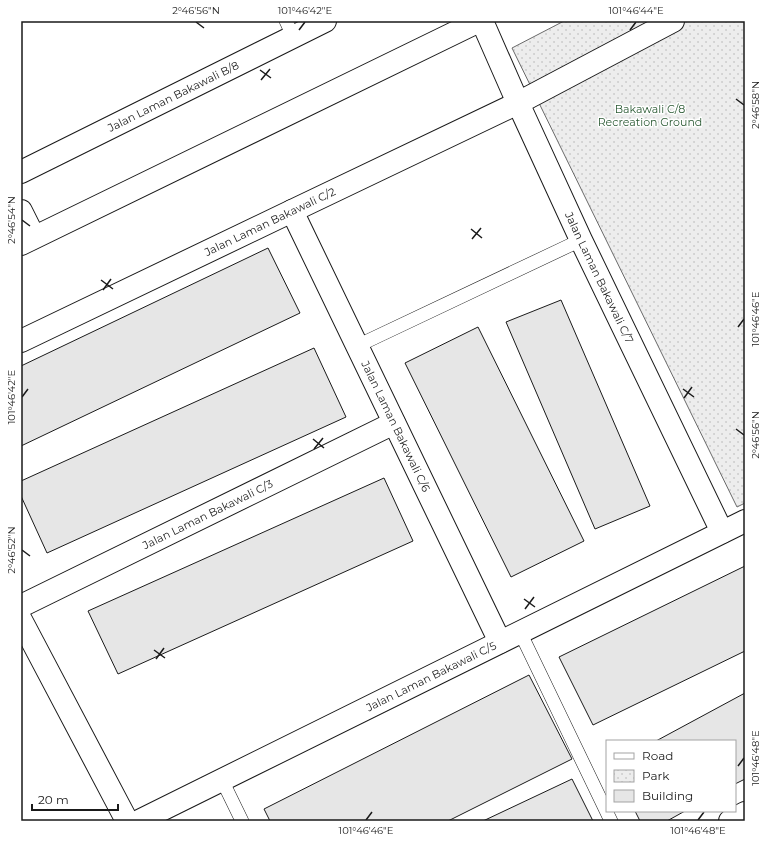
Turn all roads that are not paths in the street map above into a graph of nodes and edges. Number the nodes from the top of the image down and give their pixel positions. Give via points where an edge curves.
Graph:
1 (325, 21) edge
2 (479, 21) edge
3 (482, 21) edge
4 (673, 21) edge
5 (289, 29) edge
6 (518, 103) junction
7 (21, 172) edge
8 (21, 211) edge
9 (292, 211) junction
10 (27, 240) edge
11 (581, 240) junction
12 (21, 341) edge
13 (357, 346) junction
14 (394, 423) junction
15 (745, 521) edge
16 (722, 532) junction
17 (21, 606) edge
18 (21, 620) edge
19 (520, 632) junction
20 (500, 642) junction
21 (222, 780) junction
22 (606, 811) edge
23 (745, 813) edge
24 (127, 821) edge
25 (140, 821) edge
26 (242, 821) edge
27 (730, 821) edge

1 - 5 street, Jalan Laman Bakawali B/8
2 - 10 street
3 - 6 street, Jalan Laman Bakawali C/7
4 - 6 street, Jalan Laman Bakawali C/2
5 - 7 street, Jalan Laman Bakawali B/8
6 - 9 street, Jalan Laman Bakawali C/2
6 - 11 street, Jalan Laman Bakawali C/7
8 - 10 street
9 - 12 street, Jalan Laman Bakawali C/2
9 - 13 street, Jalan Laman Bakawali C/6
11 - 13 lane
11 - 16 street, Jalan Laman Bakawali C/7
13 - 14 street, Jalan Laman Bakawali C/6
14 - 17 street, Jalan Laman Bakawali C/3
14 - 20 street, Jalan Laman Bakawali C/6
15 - 16 street, Jalan Laman Bakawali C/5
16 - 19 street, Jalan Laman Bakawali C/5
18 - 24 street
19 - 20 street, Jalan Laman Bakawali C/5
19 - 22 lane
20 - 21 street, Jalan Laman Bakawali C/5
21 - 25 street, Jalan Laman Bakawali C/5
21 - 26 lane
23 - 27 street

